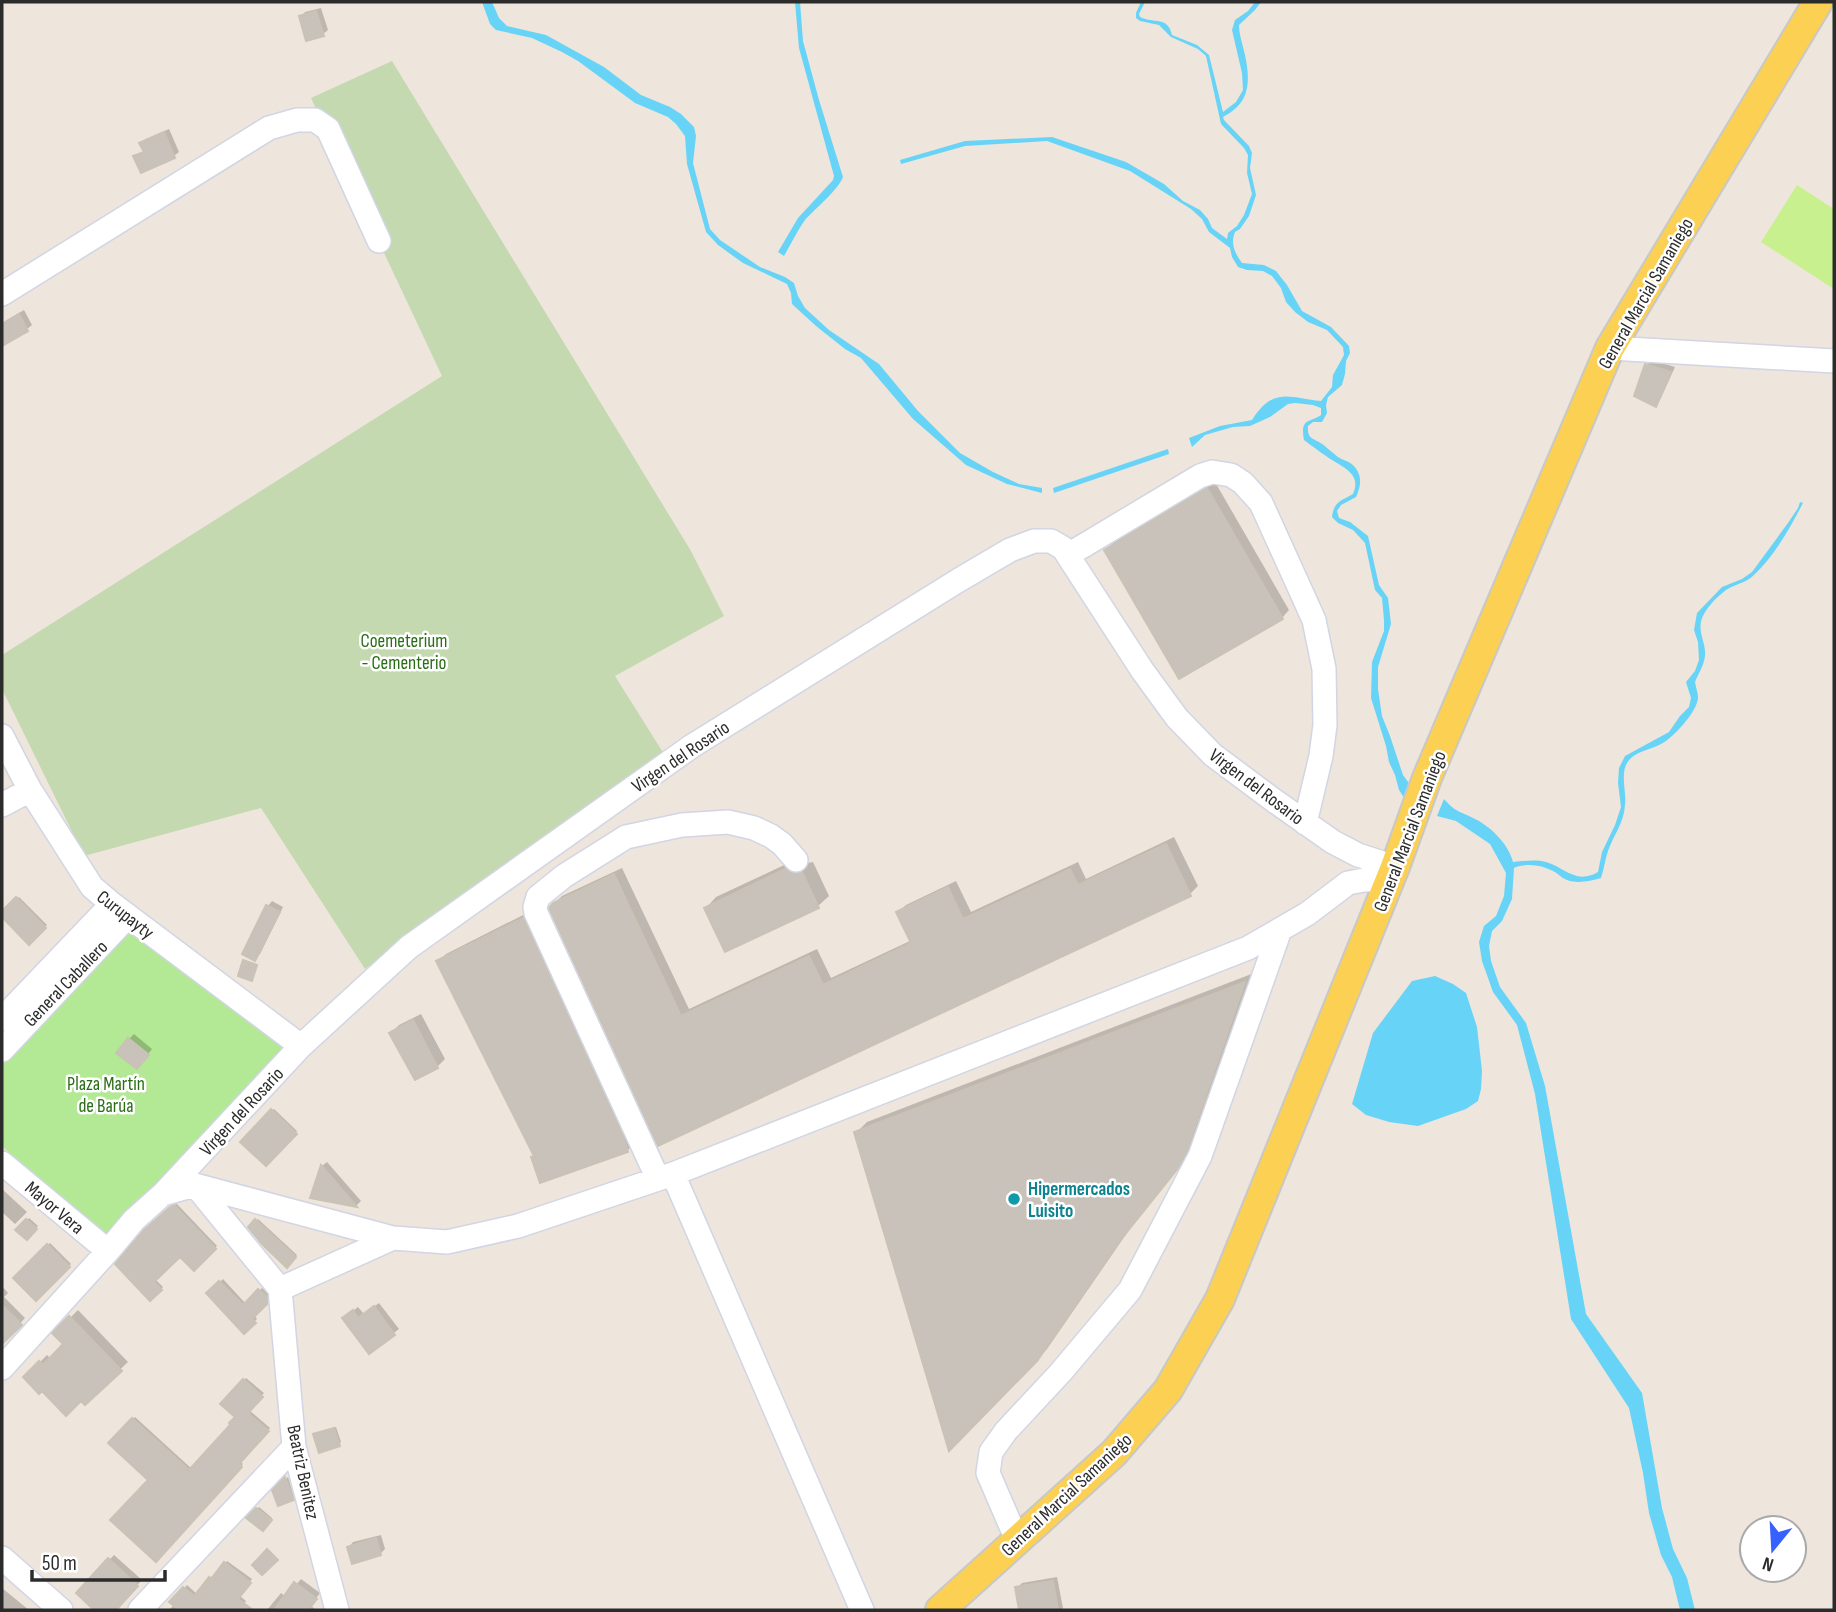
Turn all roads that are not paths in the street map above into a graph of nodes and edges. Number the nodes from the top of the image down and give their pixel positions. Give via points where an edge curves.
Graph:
1 (1818, 2) edge
2 (379, 241) dead end
3 (2, 294) edge
4 (1610, 348) junction
5 (1834, 362) edge
6 (1068, 555) junction
7 (2, 736) edge
8 (30, 790) junction
9 (2, 805) edge
10 (1305, 823) junction
11 (796, 860) dead end
12 (1393, 874) junction
13 (120, 910) junction
14 (1280, 930) junction
15 (2, 1019) edge
16 (301, 1046) junction
17 (2, 1049) edge
18 (2, 1163) edge
19 (666, 1177) junction
20 (2, 1180) edge
21 (195, 1185) junction
22 (163, 1194) junction
23 (393, 1238) junction
24 (103, 1256) junction
25 (280, 1289) junction
26 (2, 1368) edge
27 (294, 1447) junction
28 (1017, 1540) junction
29 (2, 1558) edge
30 (61, 1610) edge
31 (140, 1610) edge
32 (337, 1610) edge
33 (862, 1610) edge
34 (940, 1610) edge

1 - 4 main road, General Marcial Samaniego
2 - 3 street via 328,129 315,120 297,120 269,128
4 - 5 street
4 - 12 main road, General Marcial Samaniego via 1427,778
6 - 10 street, Virgen del Rosario via 1177,718 1213,755
6 - 10 street via 1200,476 1212,472 1243,482 1261,503 1314,620 1324,670 1325,725
6 - 16 street, Virgen del Rosario via 1057,544 1043,540 1010,550 692,746 409,947
7 - 8 street, Curupayty
8 - 9 street
8 - 13 street, Curupayty via 92,887
10 - 12 street, Virgen del Rosario
11 - 19 street via 782,844 754,828 727,822 682,825 626,837 538,897 536,913
12 - 14 street via 1348,883
12 - 28 main road, General Marcial Samaniego via 1220,1298 1168,1390 1114,1453
13 - 15 street, General Caballero
13 - 16 street, Curupayty
13 - 17 street, General Caballero
14 - 19 street via 1248,948
14 - 28 street via 1200,1156 1130,1290 991,1452 988,1474
16 - 22 street, Virgen del Rosario
18 - 24 street, Mayor Vera
19 - 23 street via 518,1226 447,1242
19 - 33 street
20 - 24 street, Mayor Vera
21 - 22 street
21 - 23 street
21 - 25 street
22 - 24 street, Virgen del Rosario
23 - 25 street
24 - 26 street, Virgen del Rosario
25 - 27 street, Beatriz Benitez
27 - 31 street
27 - 32 street, Beatriz Benitez
28 - 34 main road, General Marcial Samaniego
29 - 30 street

